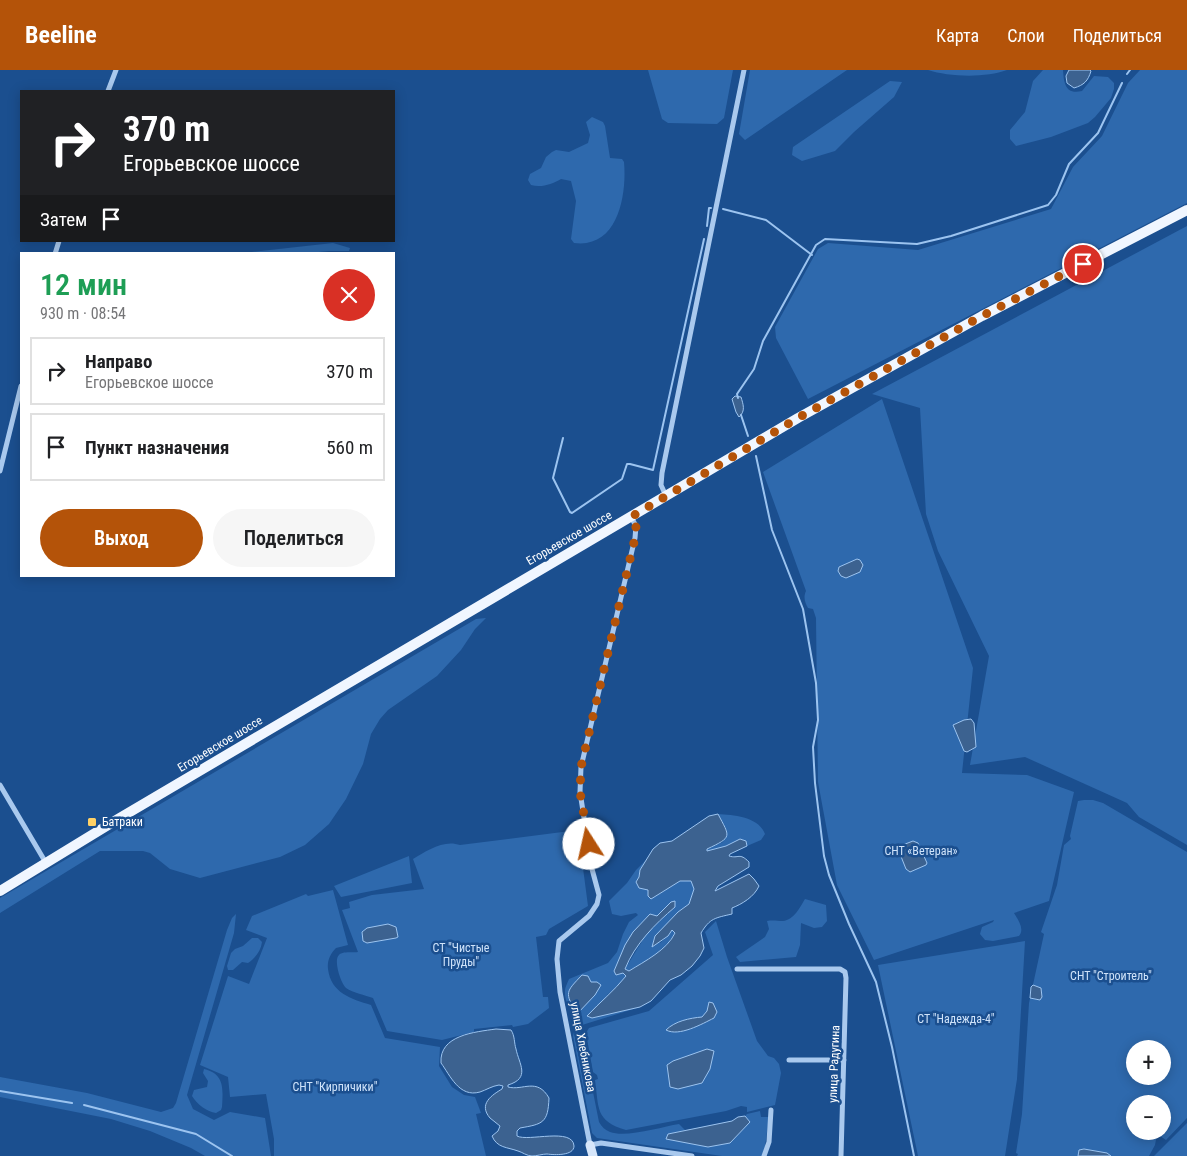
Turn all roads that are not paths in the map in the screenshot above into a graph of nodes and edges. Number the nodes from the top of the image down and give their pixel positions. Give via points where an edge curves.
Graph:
1 (116, 70) edge
2 (744, 70) edge
3 (108, 90) edge
4 (1187, 210) edge
5 (20, 390) edge
6 (0, 471) edge
7 (666, 496) junction
8 (631, 517) junction
9 (0, 785) edge
10 (46, 864) junction
11 (0, 891) edge
12 (737, 969) dead end
13 (789, 1060) dead end
14 (844, 1060) junction
15 (771, 1110) dead end
16 (590, 1145) junction
17 (651, 1153) edge
18 (593, 1156) edge
19 (692, 1156) edge
20 (764, 1156) edge
21 (841, 1156) edge

1 - 3 street
2 - 7 street via 662,473 661,485
4 - 7 main road, Егорьевское шоссе via 909,356
5 - 6 street
7 - 8 main road, Егорьевское шоссе
8 - 10 main road, Егорьевское шоссе
8 - 16 street, улица Хлебникова via 636,526 635,538 580,780 592,869 599,895 589,916 559,941 557,959 560,992
9 - 10 street
10 - 11 main road, Егорьевское шоссе
12 - 14 street, улица Радугина via 840,969 845,972
13 - 14 street
14 - 21 street, улица Радугина
15 - 20 street via 771,1130
16 - 17 street via 601,1143
16 - 18 street, улица Хлебникова
17 - 19 street

